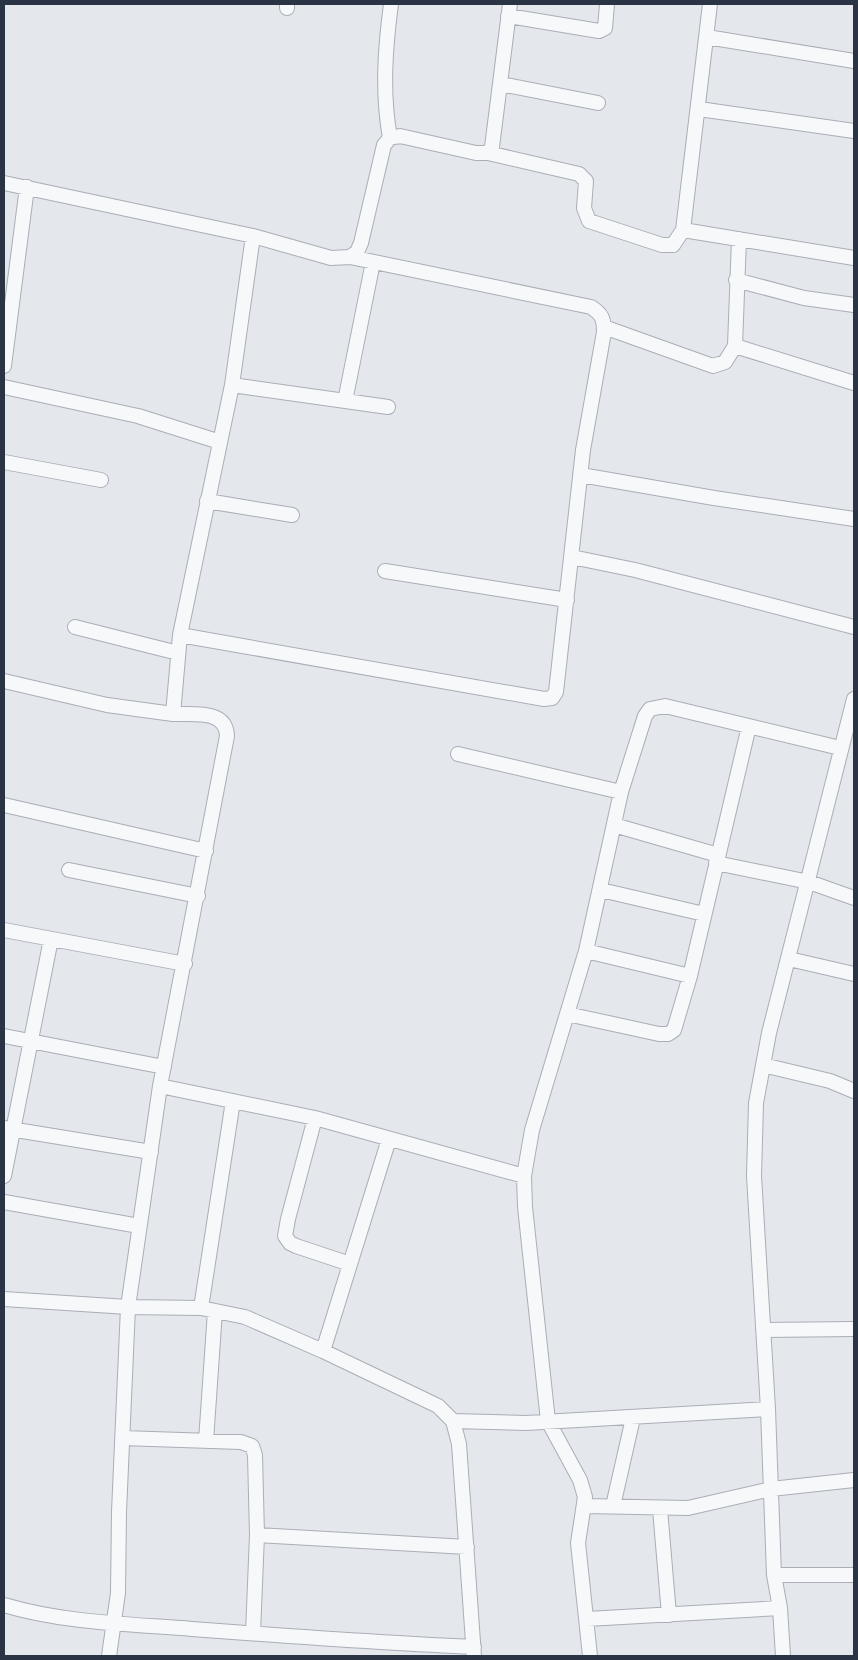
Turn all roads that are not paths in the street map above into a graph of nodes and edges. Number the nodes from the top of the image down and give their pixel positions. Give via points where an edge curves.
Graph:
1 (391, 4) edge
2 (607, 4) edge
3 (710, 4) edge
4 (509, 10) edge
5 (707, 37) junction
6 (854, 61) edge
7 (501, 84) junction
8 (598, 103) dead end
9 (699, 109) junction
10 (854, 131) edge
11 (390, 138) junction
12 (488, 153) junction
13 (4, 183) edge
14 (27, 187) junction
15 (683, 230) junction
16 (253, 236) junction
17 (739, 239) junction
18 (350, 257) junction
19 (854, 258) edge
20 (373, 262) junction
21 (736, 280) junction
22 (854, 305) edge
23 (604, 327) junction
24 (735, 346) junction
25 (4, 366) edge
26 (854, 382) edge
27 (232, 385) junction
28 (4, 387) edge
29 (345, 401) junction
30 (388, 407) dead end
31 (220, 442) junction
32 (4, 462) edge
33 (581, 475) junction
34 (101, 480) dead end
35 (207, 501) junction
36 (292, 515) dead end
37 (854, 518) edge
38 (572, 557) junction
39 (385, 571) dead end
40 (567, 600) junction
41 (76, 626) dead end
42 (854, 627) edge
43 (180, 635) junction
44 (178, 653) junction
45 (4, 681) edge
46 (854, 698) edge
47 (173, 714) junction
48 (749, 726) junction
49 (840, 748) junction
50 (458, 754) dead end
51 (621, 792) junction
52 (4, 805) edge
53 (614, 825) junction
54 (206, 851) junction
55 (717, 859) junction
56 (69, 870) dead end
57 (809, 882) junction
58 (601, 890) junction
59 (198, 896) junction
60 (854, 898) edge
61 (704, 914) junction
62 (4, 930) edge
63 (51, 939) junction
64 (586, 951) junction
65 (789, 959) junction
66 (185, 964) junction
67 (854, 974) edge
68 (690, 976) junction
69 (567, 1014) junction
70 (4, 1036) edge
71 (29, 1041) junction
72 (763, 1065) junction
73 (164, 1067) junction
74 (160, 1086) junction
75 (854, 1091) edge
76 (233, 1100) junction
77 (315, 1118) junction
78 (8, 1129) edge
79 (389, 1139) junction
80 (150, 1152) junction
81 (4, 1176) edge
82 (524, 1176) junction
83 (4, 1202) edge
84 (139, 1226) junction
85 (350, 1264) junction
86 (4, 1299) edge
87 (128, 1307) junction
88 (208, 1309) junction
89 (763, 1330) junction
90 (854, 1330) edge
91 (323, 1351) junction
92 (768, 1409) junction
93 (634, 1418) junction
94 (453, 1421) junction
95 (548, 1421) junction
96 (122, 1438) junction
97 (206, 1441) junction
98 (854, 1480) edge
99 (771, 1489) junction
100 (585, 1506) junction
101 (613, 1506) junction
102 (660, 1509) junction
103 (257, 1535) junction
104 (467, 1547) junction
105 (774, 1575) junction
106 (854, 1575) edge
107 (4, 1605) edge
108 (780, 1608) junction
109 (669, 1615) junction
110 (587, 1620) junction
111 (114, 1623) junction
112 (253, 1633) junction
113 (370, 1649) edge
114 (474, 1652) edge
115 (109, 1656) edge
116 (590, 1656) edge
117 (783, 1656) edge

1 - 11 street via 385,70 385,110
2 - 4 street via 604,28 599,31
3 - 5 street
4 - 7 street
5 - 6 street
5 - 9 street
7 - 8 street
7 - 12 street via 494,139
9 - 10 street
9 - 15 street
11 - 12 street via 400,136
11 - 18 street via 384,145 361,243
12 - 15 street via 583,177 587,187 586,216 596,224 668,246
13 - 14 street
14 - 16 street
14 - 25 street
15 - 17 street
16 - 18 street via 330,258
16 - 27 street
17 - 19 street
17 - 21 street
18 - 20 street
20 - 23 street via 591,307 600,312
20 - 29 street
21 - 22 street via 804,298
21 - 24 street
23 - 24 street via 713,366 726,362
23 - 33 street
24 - 26 street
27 - 29 street
27 - 31 street
28 - 31 street via 138,416
29 - 30 street
31 - 35 street
32 - 34 street
33 - 37 street
33 - 38 street
35 - 36 street
35 - 43 street
38 - 40 street
38 - 42 street via 635,570
39 - 40 street
40 - 43 street via 556,692 552,698 544,699
41 - 44 street
43 - 44 street
44 - 47 street
45 - 47 street via 107,704
46 - 49 street
47 - 54 street via 216,717 227,727
48 - 49 street
48 - 51 street via 665,706 650,709
48 - 55 street
49 - 57 street
50 - 51 street
51 - 53 street
52 - 54 street
53 - 55 street
53 - 58 street
54 - 59 street
55 - 57 street
55 - 61 street
56 - 59 street
57 - 60 street
57 - 65 street
58 - 61 street
58 - 64 street
59 - 66 street
61 - 68 street
62 - 63 street
63 - 66 street
63 - 71 street
64 - 68 street
64 - 69 street
65 - 67 street
65 - 72 street
66 - 73 street
68 - 69 street via 674,1030 668,1034
69 - 82 street via 532,1130
70 - 71 street
71 - 73 street
71 - 78 street
72 - 75 street via 830,1080
72 - 89 street via 756,1103 754,1176
73 - 74 street
74 - 76 street
74 - 80 street
76 - 77 street
76 - 88 street
77 - 79 street
77 - 85 street via 285,1236 296,1246
78 - 80 street
78 - 81 street
79 - 82 street
79 - 85 street
80 - 84 street
82 - 95 street
83 - 84 street
84 - 87 street
85 - 91 street
86 - 87 street
87 - 88 street
87 - 96 street
88 - 91 street via 245,1317
88 - 97 street
89 - 90 street
89 - 92 street
91 - 94 street via 438,1406
92 - 93 street
92 - 99 street
93 - 95 street
93 - 101 street
94 - 95 street
94 - 104 street via 459,1444
95 - 100 street via 580,1480
96 - 97 street
96 - 111 street via 118,1593
97 - 103 street via 241,1442 252,1446
98 - 99 street
99 - 102 street via 712,1504
99 - 105 street
100 - 101 street
100 - 110 street via 578,1543
101 - 102 street
102 - 109 street
103 - 104 street
103 - 112 street
104 - 114 street
105 - 106 street
105 - 108 street
107 - 111 street
108 - 109 street
108 - 117 street
109 - 110 street
110 - 116 street
111 - 112 street
111 - 115 street
112 - 113 street
113 - 114 street

